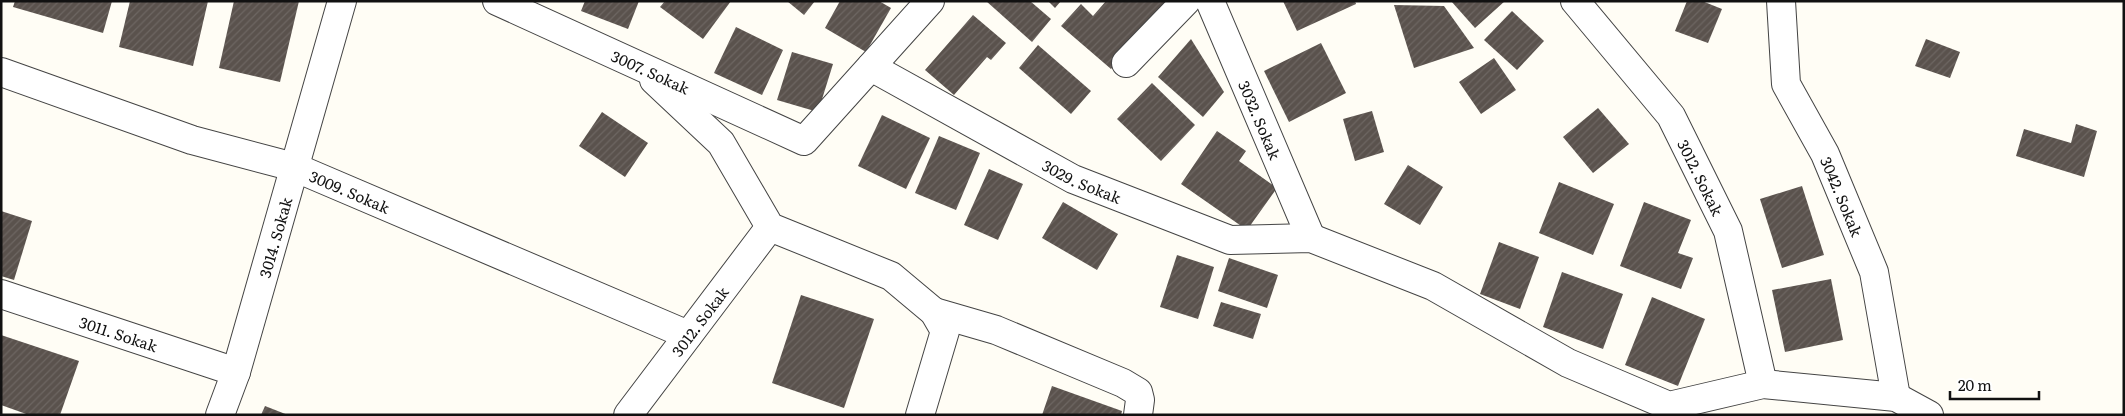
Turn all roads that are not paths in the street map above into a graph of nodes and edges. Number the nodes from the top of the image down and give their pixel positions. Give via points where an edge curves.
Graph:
1 (342, 1) edge
2 (497, 1) edge
3 (1186, 1) edge
4 (1210, 1) edge
5 (1575, 1) edge
6 (1781, 1) edge
7 (928, 2) edge
8 (634, 62) junction
9 (1126, 63) dead end
10 (871, 66) junction
11 (1, 72) edge
12 (294, 168) junction
13 (770, 227) junction
14 (1311, 238) junction
15 (1, 294) edge
16 (934, 312) junction
17 (688, 335) junction
18 (236, 372) junction
19 (1762, 384) junction
20 (1896, 397) junction
21 (1138, 412) edge
22 (220, 415) edge
23 (628, 415) edge
24 (920, 415) edge
25 (1929, 415) edge

1 - 12 street, 3014. Sokak
2 - 8 street, 3007. Sokak
3 - 9 street
4 - 14 street, 3032. Sokak
5 - 19 street, 3012. Sokak via 1672,116 1728,231
6 - 20 street, 3042. Sokak via 1786,84 1825,154 1874,272
7 - 10 street
8 - 10 street, 3007. Sokak via 804,141
8 - 13 street via 721,143
10 - 14 street, 3029. Sokak via 1064,175 1091,186 1230,240
11 - 12 street, 3009. Sokak via 192,140
12 - 17 street, 3009. Sokak
12 - 18 street, 3014. Sokak
13 - 16 street via 891,276
13 - 17 street, 3012. Sokak
14 - 19 street via 1433,286 1568,363 1669,406
15 - 18 street, 3011. Sokak
16 - 21 street via 996,330 1123,383 1138,392
16 - 24 street via 945,331
17 - 23 street, 3012. Sokak
18 - 22 street, 3014. Sokak
19 - 20 street
20 - 25 street

